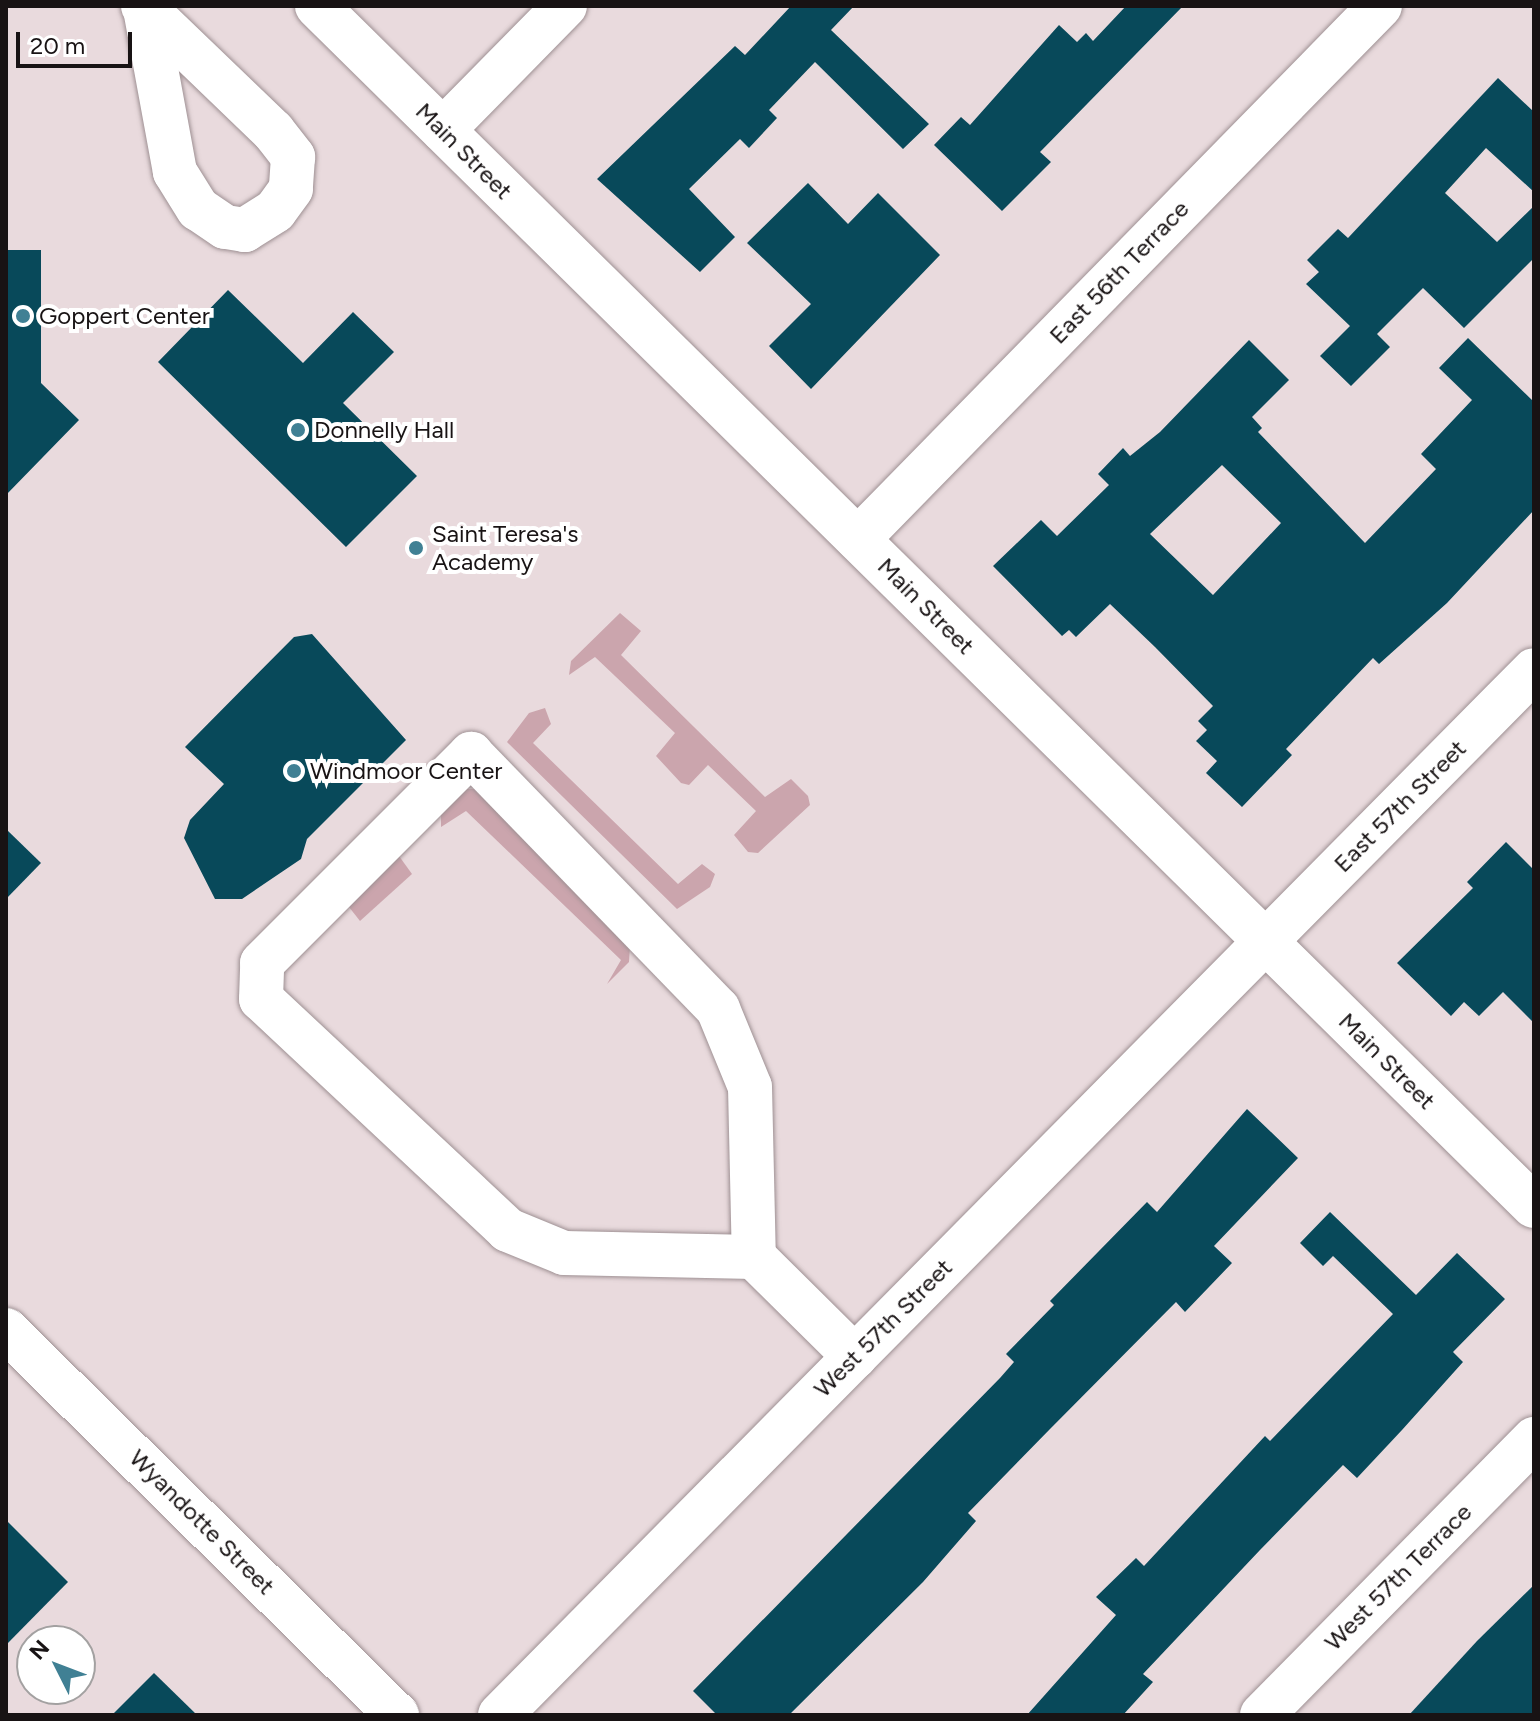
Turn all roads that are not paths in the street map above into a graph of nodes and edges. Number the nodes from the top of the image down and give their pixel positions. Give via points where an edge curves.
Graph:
1 (317, 6) edge
2 (565, 6) edge
3 (1380, 6) edge
4 (144, 7) edge
5 (443, 130) junction
6 (858, 539) junction
7 (1534, 670) edge
8 (1266, 941) junction
9 (1534, 1206) edge
10 (754, 1257) junction
11 (6, 1330) edge
12 (855, 1357) junction
13 (1534, 1439) edge
14 (397, 1715) edge
15 (500, 1715) edge
16 (1262, 1715) edge

1 - 5 street, Main Street
2 - 5 street
3 - 6 street, East 56th Terrace
4 - 4 street via 293,157 291,189 275,211 245,230 225,227 198,209 175,172
5 - 6 street, Main Street
6 - 8 street, Main Street
7 - 8 street, East 57th Street
8 - 9 street, Main Street
8 - 12 street, West 57th Street
10 - 10 street via 757,1144 750,1087 718,1009 471,754 262,963 261,999 482,1211 564,1253
10 - 12 street
11 - 14 street, Wyandotte Street
12 - 15 street, West 57th Street
13 - 16 street, West 57th Terrace

